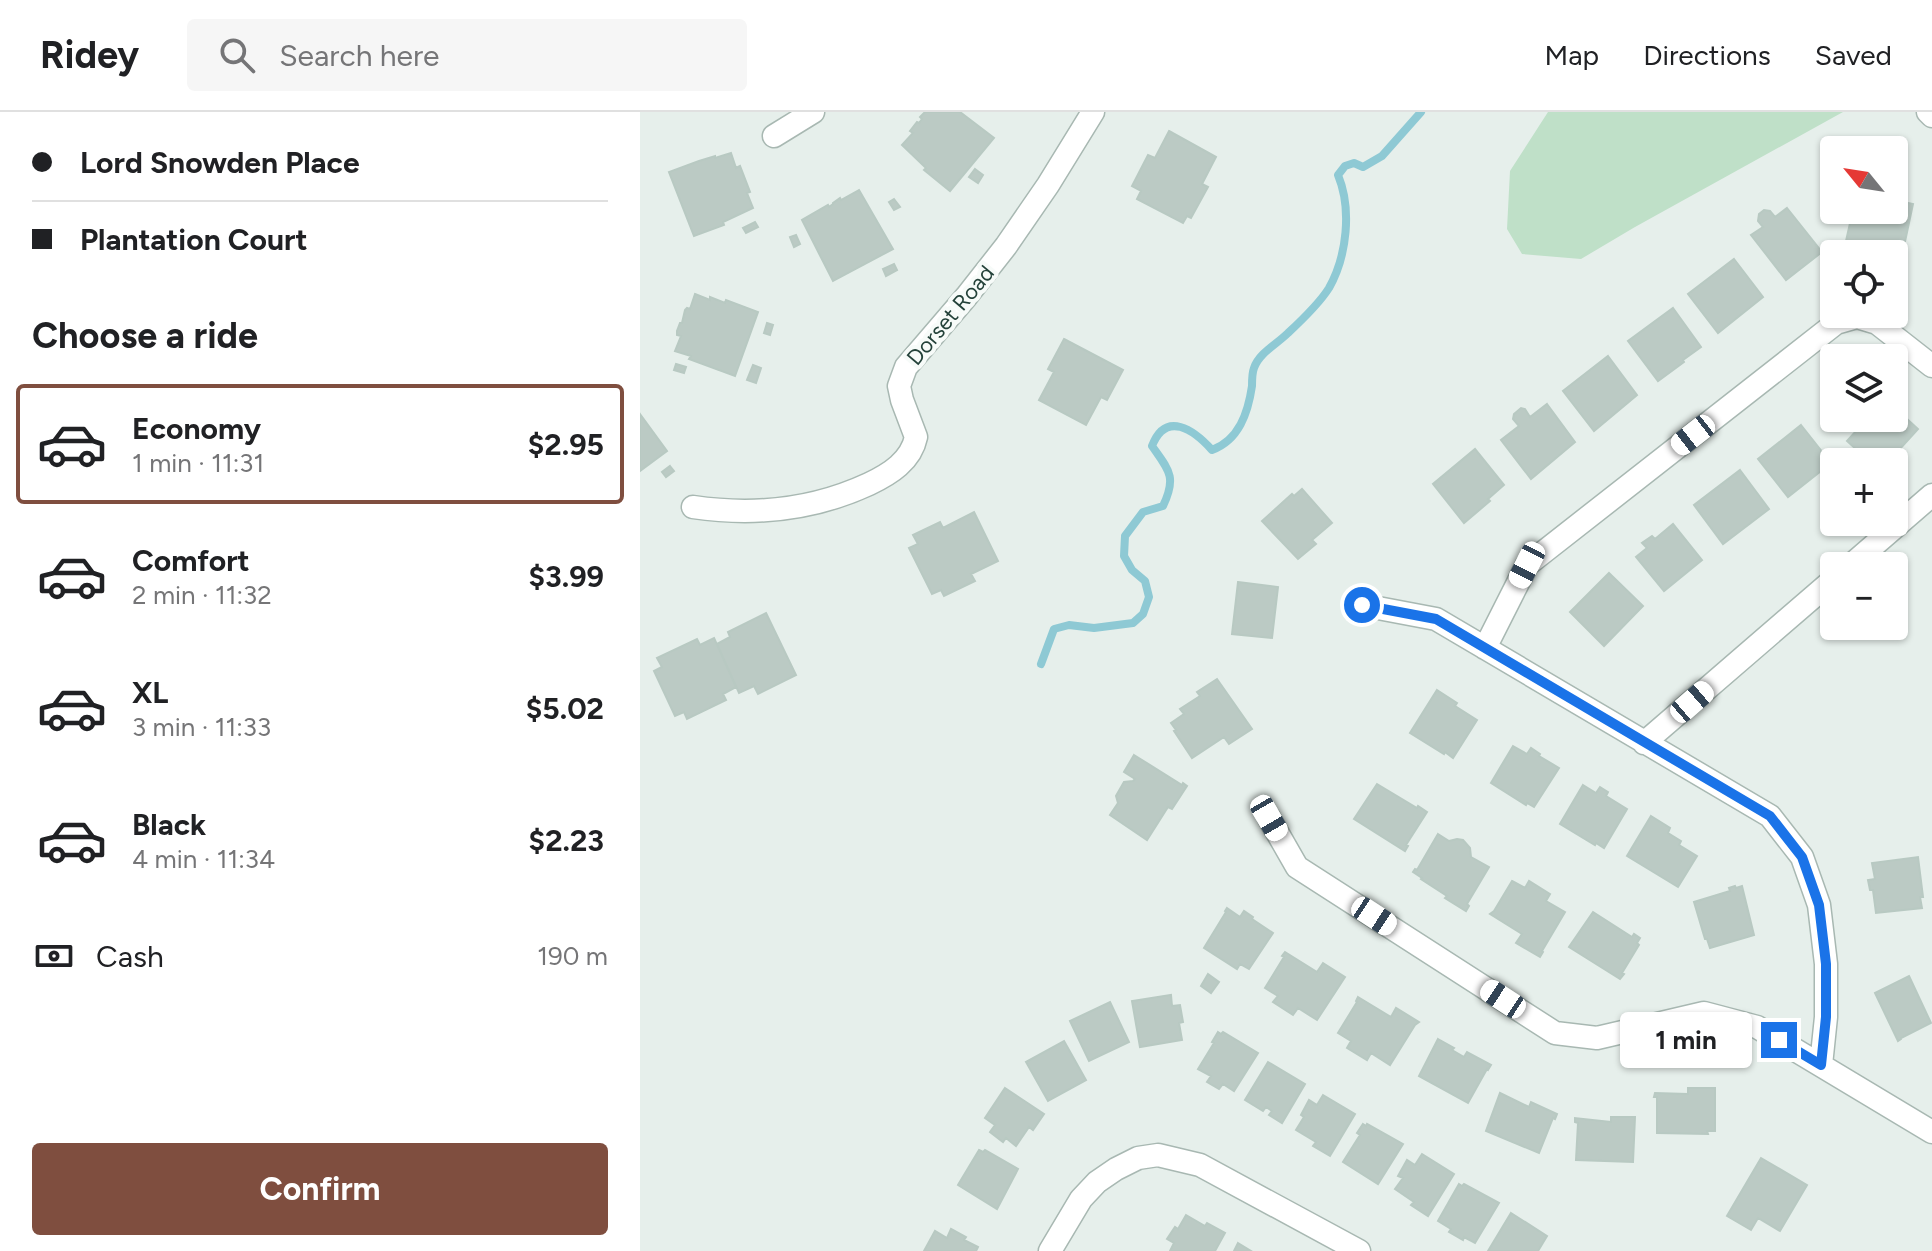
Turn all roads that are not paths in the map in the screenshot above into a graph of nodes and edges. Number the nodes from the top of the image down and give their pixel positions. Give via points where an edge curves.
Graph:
1 (813, 112) edge
2 (1093, 112) edge
3 (1928, 112) edge
4 (1932, 116) edge
5 (774, 136) dead end
6 (1932, 366) edge
7 (1932, 495) edge
8 (693, 507) dead end
9 (1866, 552) edge
10 (1820, 591) edge
11 (1362, 605) dead end
12 (1485, 648) junction
13 (1644, 743) junction
14 (1269, 818) dead end
15 (1821, 1065) junction
16 (1932, 1132) edge
17 (1050, 1251) edge
18 (1359, 1251) edge

1 - 5 street
2 - 8 street, Dorset Road via 1006,246 906,367 899,386 916,437 905,460 884,477 811,504 746,512
3 - 4 street
6 - 12 street via 1877,323 1857,317 1836,323 1527,565
7 - 9 street
10 - 13 street
11 - 12 street via 1436,619
12 - 13 street
13 - 15 street via 1770,816 1802,857 1819,905 1826,964
14 - 15 street via 1297,867 1555,1033 1597,1038 1704,1013 1757,1027
15 - 16 street
17 - 18 street via 1097,1182 1138,1158 1158,1155 1200,1165

